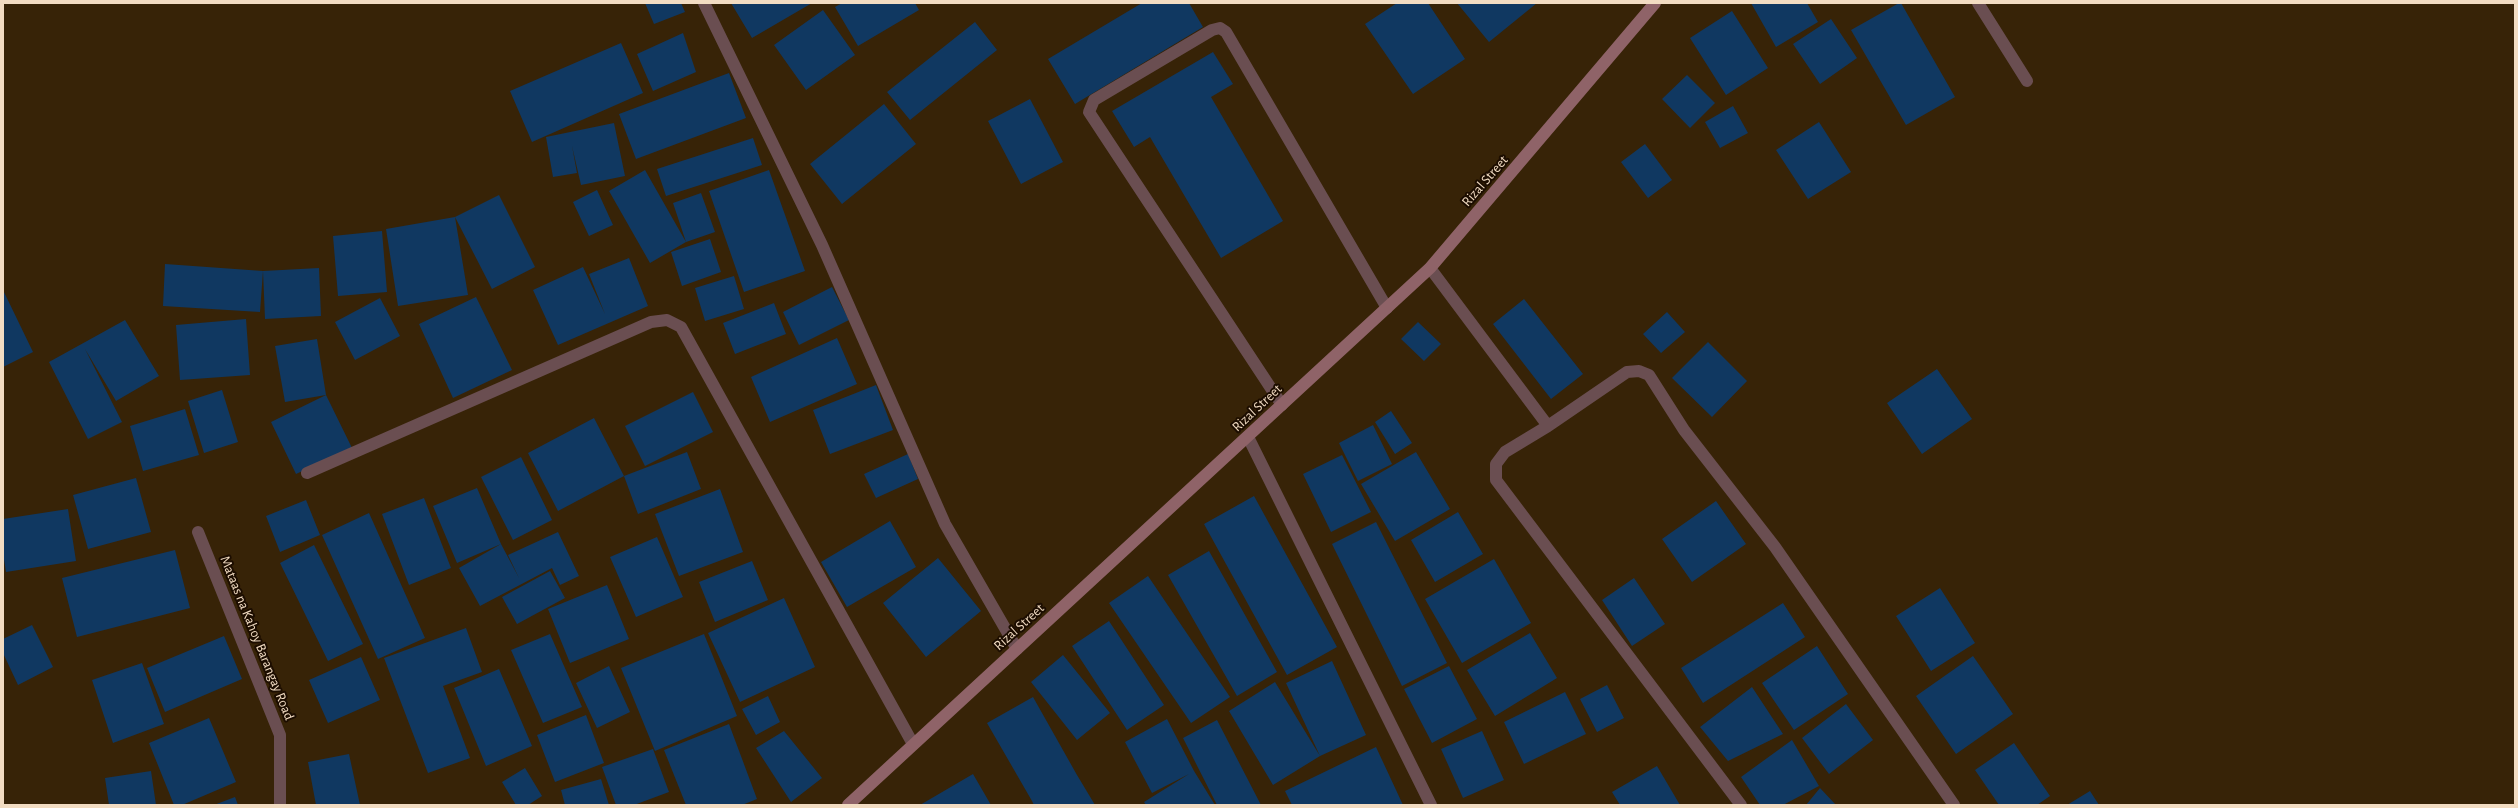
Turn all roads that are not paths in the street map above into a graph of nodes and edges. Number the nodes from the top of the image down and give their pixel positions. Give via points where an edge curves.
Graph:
1 (704, 3) edge
2 (1655, 3) edge
3 (1978, 3) edge
4 (2027, 80) dead end
5 (1430, 268) junction
6 (1388, 308) junction
7 (1282, 405) junction
8 (1548, 426) junction
9 (1248, 437) junction
10 (307, 473) dead end
11 (198, 532) dead end
12 (1017, 649) junction
13 (913, 744) junction
14 (280, 805) edge
15 (848, 805) edge
16 (1432, 805) edge
17 (1741, 805) edge
18 (1954, 805) edge

1 - 12 street via 822,245 945,524
2 - 5 main road, Rizal Street
3 - 4 street
5 - 6 main road, Rizal Street
5 - 8 street
6 - 7 main road, Rizal Street
6 - 7 street via 1226,32 1220,28 1212,30 1094,100 1089,112
7 - 9 main road, Rizal Street
8 - 17 street via 1505,452 1496,464 1496,480
8 - 18 street via 1628,372 1639,371 1649,375 1684,430 1775,547
9 - 12 main road, Rizal Street
9 - 16 street
10 - 13 street via 651,322 667,320 681,327
11 - 14 street, Mataas na Kahoy Barangay Road via 280,735
12 - 13 main road, Rizal Street
13 - 15 main road, Rizal Street

